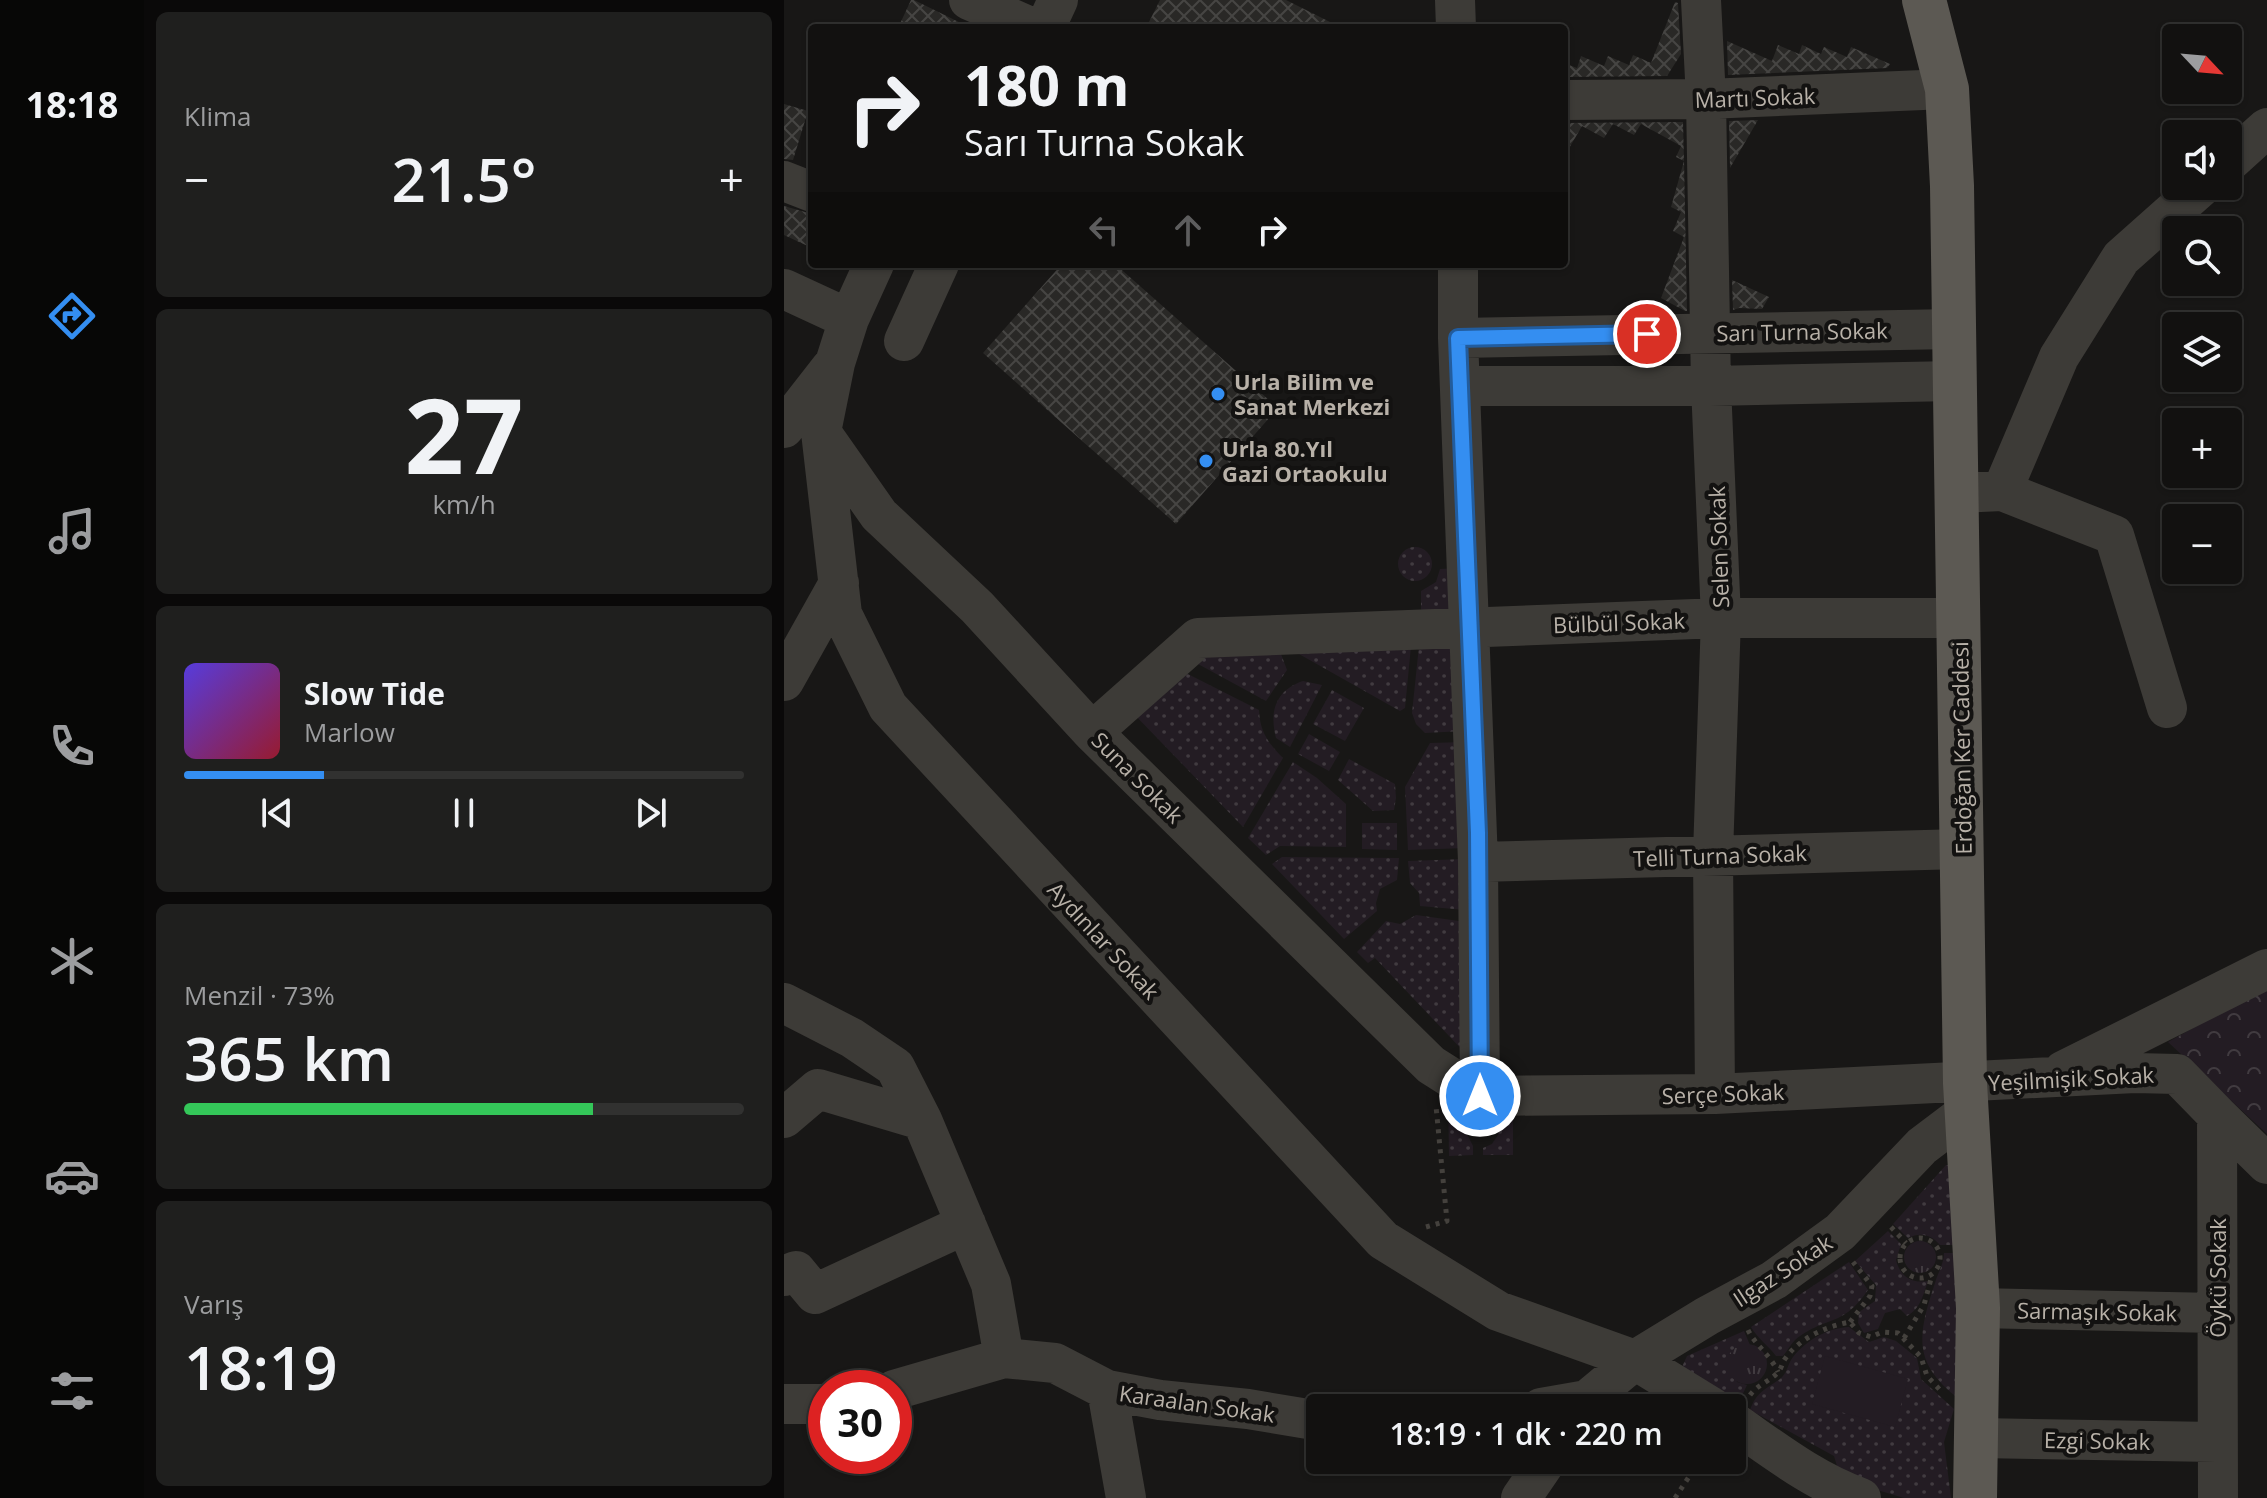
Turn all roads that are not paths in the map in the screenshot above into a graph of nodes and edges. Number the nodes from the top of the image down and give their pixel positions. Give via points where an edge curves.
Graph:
1 (969, 0) edge
2 (1058, 0) edge
3 (1455, 0) edge
4 (1701, 0) edge
5 (1924, 0) edge
6 (1013, 18) edge
7 (1047, 24) edge
8 (1456, 24) edge
9 (1947, 89) junction
10 (1706, 99) junction
11 (1568, 100) edge
12 (2267, 128) edge
13 (2242, 150) edge
14 (784, 181) edge
15 (808, 190) edge
16 (2186, 200) edge
17 (872, 268) edge
18 (937, 268) edge
19 (1458, 268) edge
20 (784, 289) edge
21 (849, 319) junction
22 (1953, 329) junction
23 (1711, 332) junction
24 (1458, 338) junction
25 (904, 341) dead end
26 (1954, 381) junction
27 (1462, 386) junction
28 (1711, 386) junction
29 (802, 430) edge
30 (2002, 491) junction
31 (1958, 493) junction
32 (839, 583) junction
33 (1721, 618) junction
34 (1959, 618) junction
35 (1471, 627) junction
36 (784, 681) edge
37 (2167, 708) dead end
38 (1092, 732) junction
39 (1962, 849) junction
40 (1713, 854) junction
41 (1478, 862) junction
42 (2267, 969) edge
43 (784, 1003) edge
44 (2048, 1078) junction
45 (1715, 1094) junction
46 (1480, 1096) junction
47 (1966, 1097) junction
48 (2217, 1115) junction
49 (784, 1118) edge
50 (922, 1120) junction
51 (2267, 1164) edge
52 (966, 1224) junction
53 (784, 1276) edge
54 (1978, 1308) junction
55 (2217, 1313) junction
56 (1004, 1358) junction
57 (1635, 1360) junction
58 (912, 1385) edge
59 (1107, 1390) junction
60 (1596, 1394) edge
61 (1697, 1394) edge
62 (784, 1404) edge
63 (808, 1404) edge
64 (1306, 1419) edge
65 (1746, 1425) edge
66 (1978, 1438) junction
67 (2216, 1442) junction
68 (1537, 1474) edge
69 (1126, 1498) edge
70 (1521, 1498) edge
71 (1861, 1498) edge
72 (1975, 1498) edge
73 (2218, 1498) edge

1 - 6 street
2 - 7 street
3 - 8 street
4 - 10 street, Selen Sokak
5 - 9 main road, Erdoğan Ker Caddesi
9 - 10 street, Martı Sokak
9 - 22 main road, Erdoğan Ker Caddesi
10 - 11 street, Martı Sokak
10 - 23 street, Selen Sokak
12 - 13 street
14 - 15 street
16 - 30 street via 2121,258 2059,357
17 - 21 street, Aydınlar Sokak
18 - 25 street
19 - 24 street
20 - 21 street
21 - 29 street, Aydınlar Sokak via 835,363
22 - 23 street, Sarı Turna Sokak
22 - 26 main road, Erdoğan Ker Caddesi
23 - 24 street, Sarı Turna Sokak
23 - 28 street, Selen Sokak
24 - 27 street
26 - 28 street
26 - 31 main road, Erdoğan Ker Caddesi
27 - 28 street
27 - 35 street
28 - 33 street, Selen Sokak
29 - 32 street, Aydınlar Sokak
29 - 38 street, Suna Sokak
30 - 31 street
30 - 37 street via 2114,535
31 - 34 main road, Erdoğan Ker Caddesi
32 - 36 street
32 - 57 street, Aydınlar Sokak via 842,614 888,707 1383,1240 1498,1311
33 - 34 street, Bülbül Sokak
33 - 35 street, Bülbül Sokak
33 - 40 street, Selen Sokak
34 - 39 main road, Erdoğan Ker Caddesi
35 - 38 street, Bülbül Sokak via 1198,638
35 - 41 street
38 - 46 street, Suna Sokak via 1431,1065
39 - 40 street, Telli Turna Sokak
39 - 47 main road, Erdoğan Ker Caddesi
40 - 41 street, Telli Turna Sokak
40 - 45 street, Selen Sokak
41 - 46 street
42 - 44 street
43 - 50 street via 895,1067
44 - 47 street, Yeşilmişik Sokak
44 - 48 street, Yeşilmişik Sokak via 2177,1074
45 - 46 street, Serçe Sokak
45 - 47 street, Serçe Sokak
47 - 54 main road, Erdoğan Ker Caddesi
47 - 57 street, Ilgaz Sokak via 1840,1232 1774,1280
48 - 51 street
48 - 55 street, Öykü Sokak
49 - 50 street via 818,1089
50 - 52 street
52 - 53 street via 815,1294 796,1271
52 - 56 street via 991,1284
54 - 55 street, Sarmaşık Sokak
54 - 66 main road, Erdoğan Ker Caddesi
55 - 67 street, Öykü Sokak
56 - 58 street, Karaalan Sokak
56 - 59 street, Karaalan Sokak via 1055,1363
57 - 60 street, Ilgaz Sokak
57 - 61 street, Aydınlar Sokak
59 - 64 street, Karaalan Sokak
59 - 69 street
62 - 63 street
65 - 71 street, Aydınlar Sokak via 1810,1475
66 - 67 street, Ezgi Sokak
66 - 72 main road, Erdoğan Ker Caddesi
67 - 73 street, Öykü Sokak
68 - 70 street

